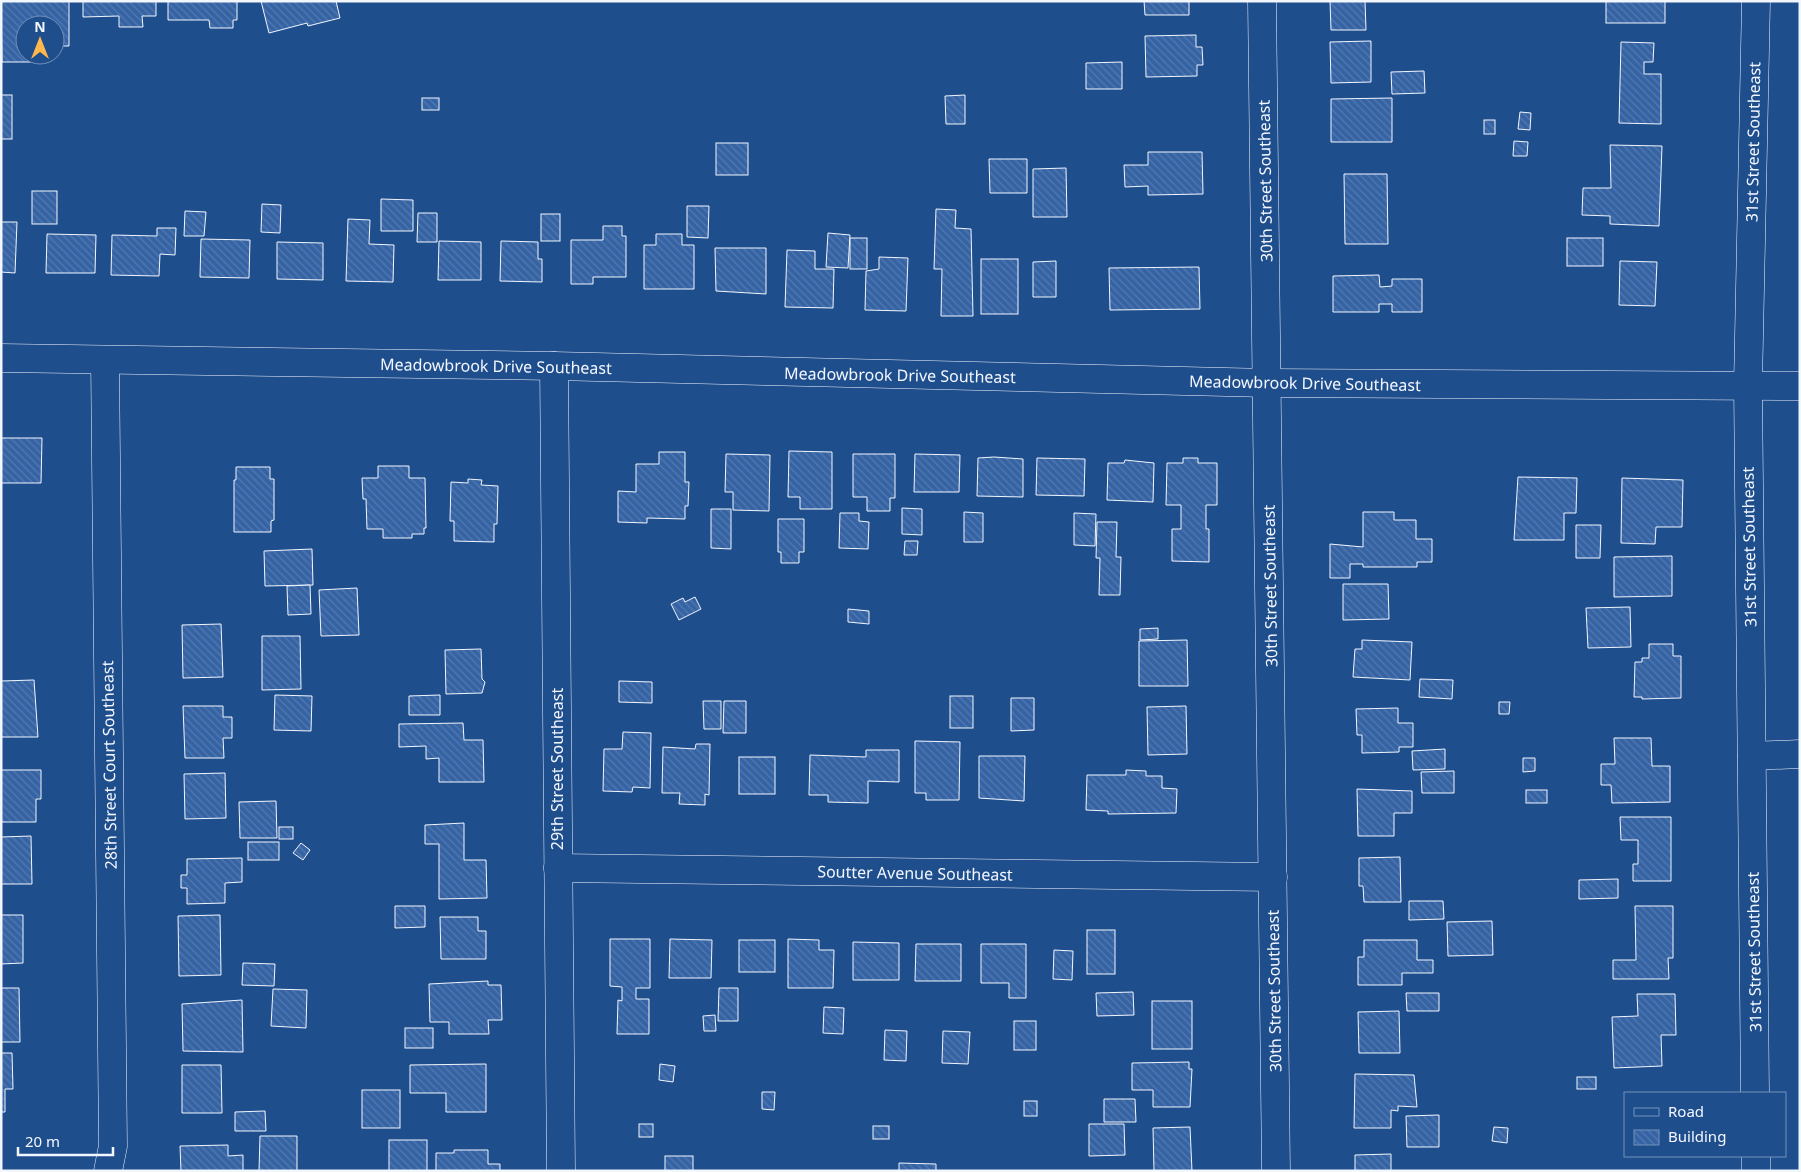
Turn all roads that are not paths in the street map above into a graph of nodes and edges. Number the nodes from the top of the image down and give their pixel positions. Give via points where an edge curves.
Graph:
1 (1262, 1) edge
2 (1756, 1) edge
3 (1, 358) edge
4 (105, 360) junction
5 (554, 366) junction
6 (1268, 383) junction
7 (1748, 385) junction
8 (1800, 386) edge
9 (1800, 754) edge
10 (1752, 756) junction
11 (558, 868) junction
12 (1273, 877) junction
13 (1756, 1092) edge
14 (1756, 1157) edge
15 (108, 1171) edge
16 (561, 1171) edge
17 (1276, 1171) edge
18 (1756, 1171) edge

1 - 6 street, 30th Street Southeast
2 - 7 street, 31st Street Southeast
3 - 4 street, Meadowbrook Drive Southeast
4 - 5 street, Meadowbrook Drive Southeast
4 - 15 street, 28th Street Court Southeast via 113,1136
5 - 6 street, Meadowbrook Drive Southeast
5 - 11 street, 29th Street Southeast
6 - 7 street, Meadowbrook Drive Southeast
6 - 12 street, 30th Street Southeast
7 - 8 street, Meadowbrook Drive Southeast
7 - 10 street, 31st Street Southeast
9 - 10 street
10 - 13 street, 31st Street Southeast
11 - 12 street, Soutter Avenue Southeast
11 - 16 street, 29th Street Southeast
12 - 17 street, 30th Street Southeast
14 - 18 street

